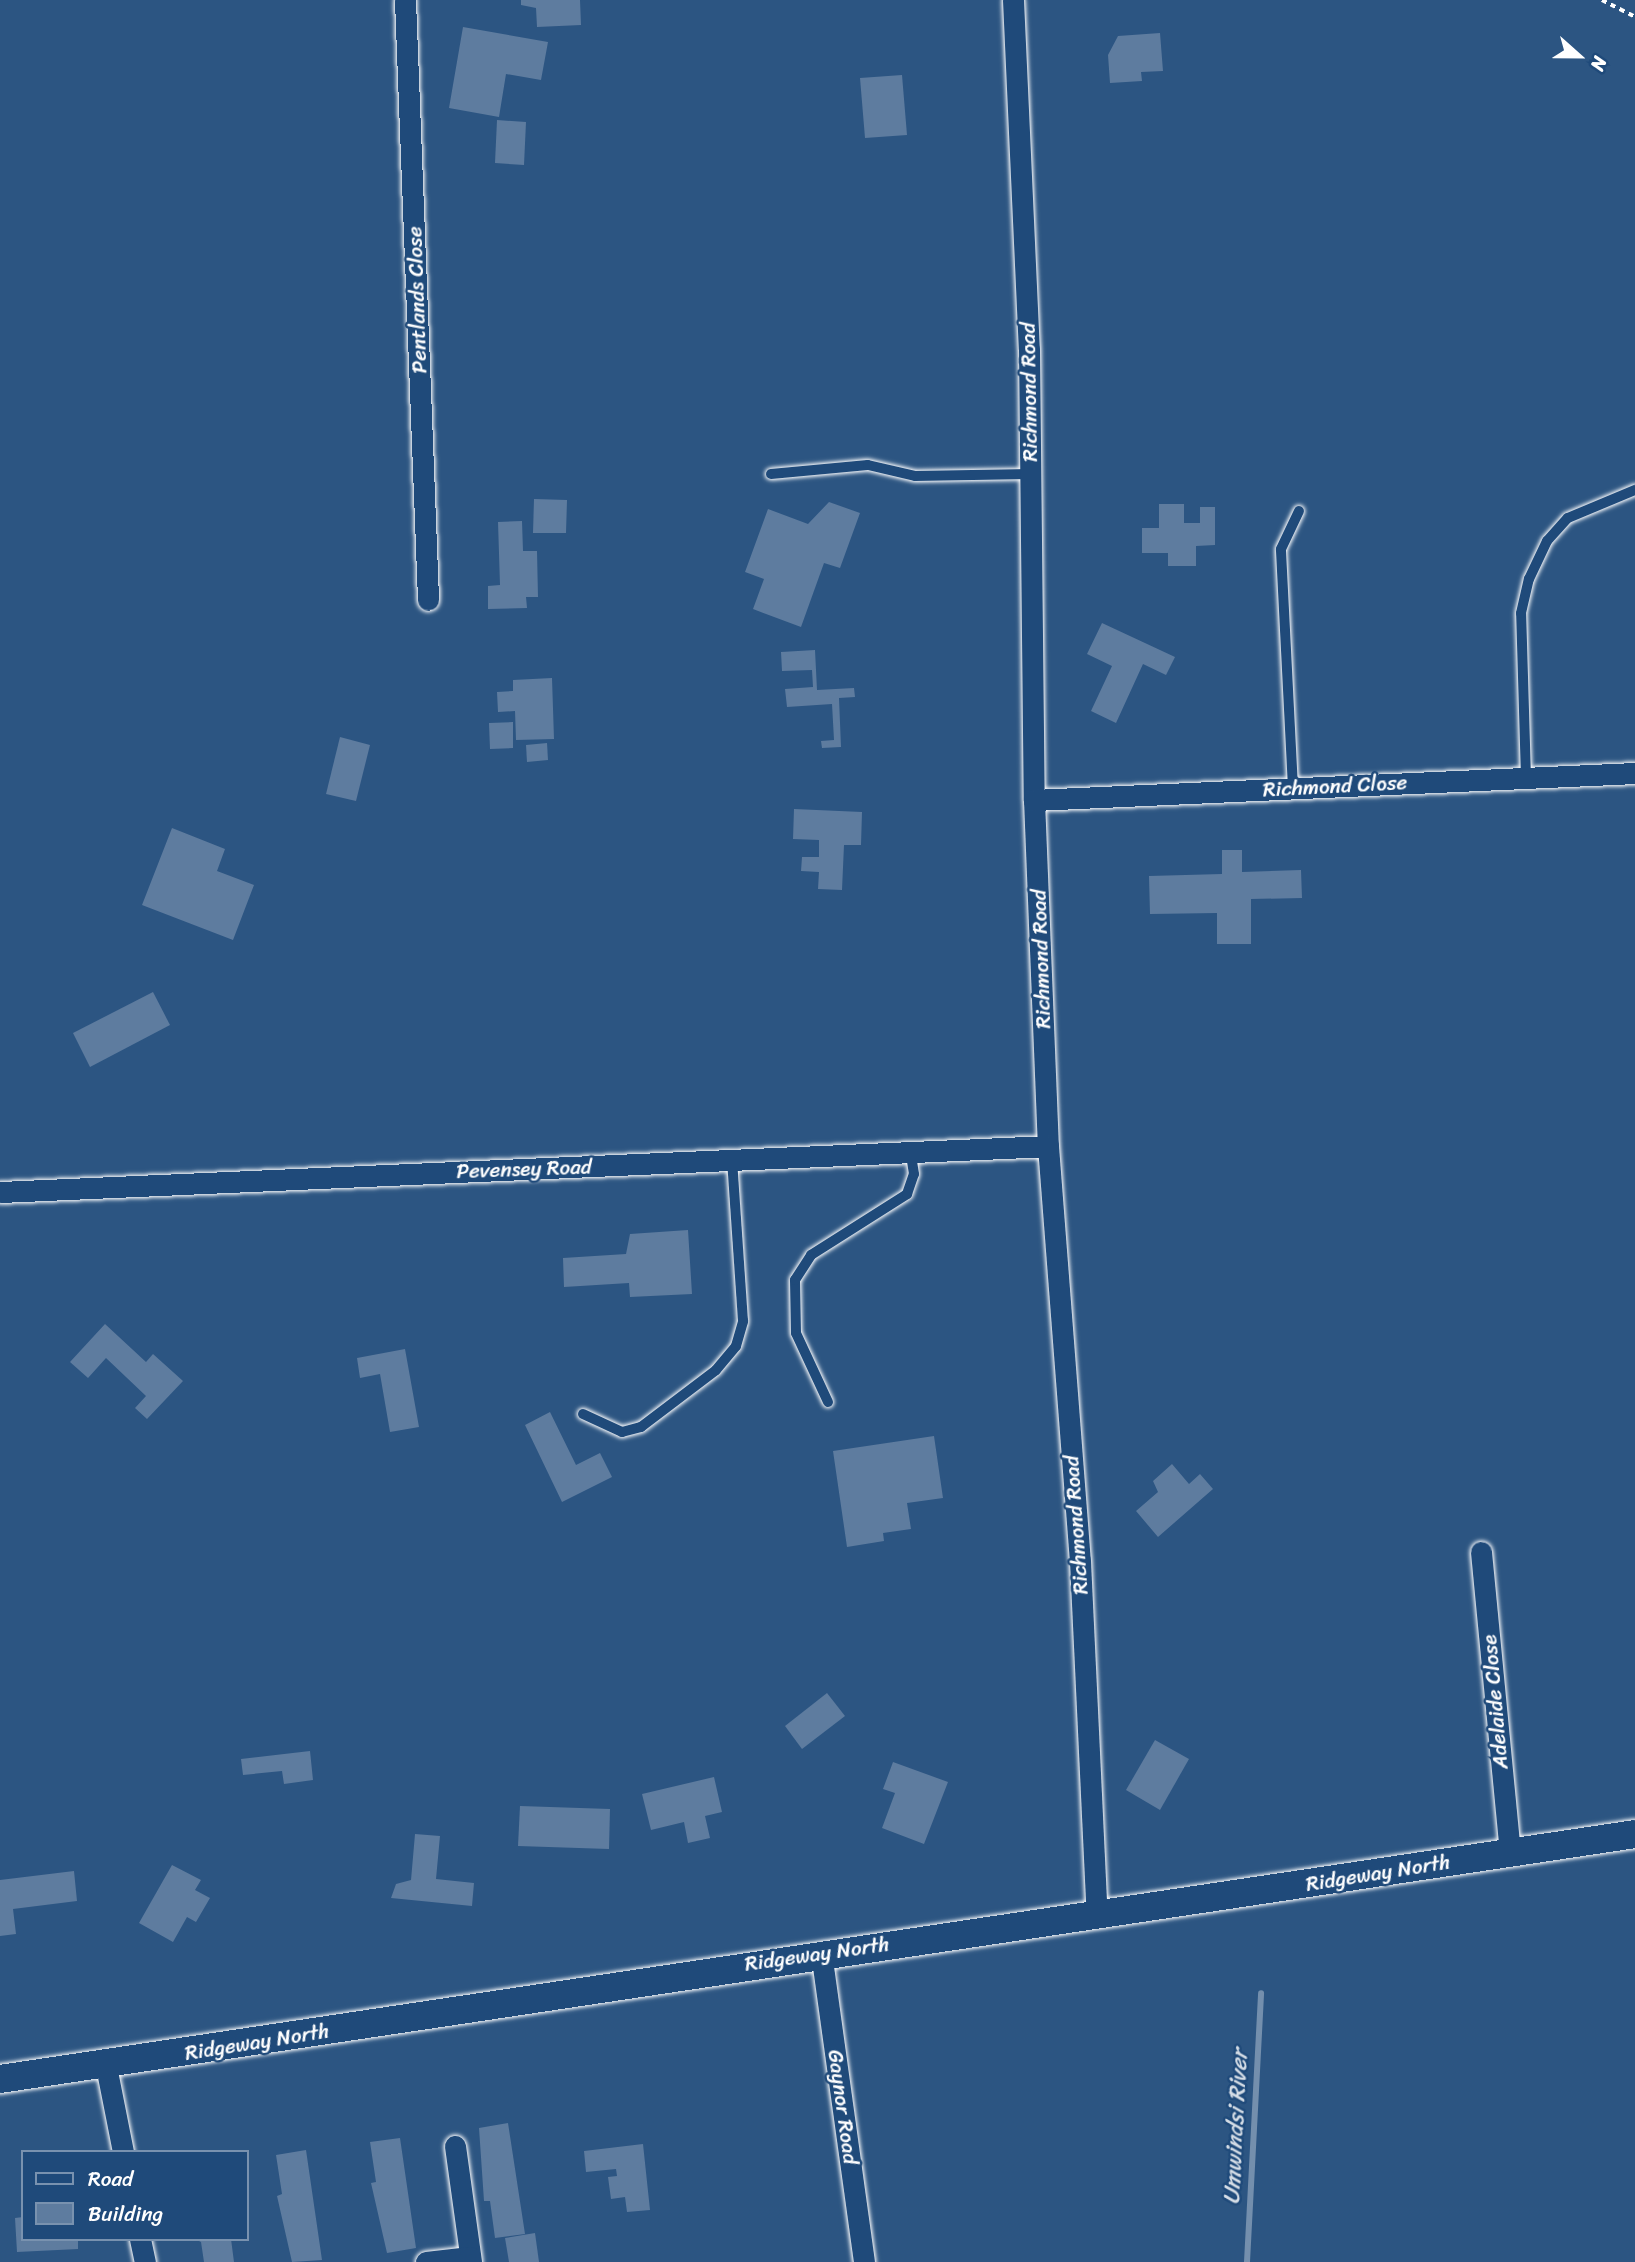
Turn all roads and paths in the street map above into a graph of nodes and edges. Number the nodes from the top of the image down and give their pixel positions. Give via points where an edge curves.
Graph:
1 (405, 0) edge
2 (1013, 0) edge
3 (1602, 0) edge
4 (1635, 17) edge
5 (771, 474) dead end
6 (1030, 474) junction
7 (1635, 490) edge
8 (1299, 510) dead end
9 (428, 600) dead end
10 (1635, 773) edge
11 (1526, 778) junction
12 (1293, 788) junction
13 (1034, 800) junction
14 (1048, 1146) junction
15 (911, 1154) junction
16 (732, 1160) junction
17 (0, 1192) edge
18 (828, 1402) dead end
19 (583, 1414) dead end
20 (1481, 1552) dead end
21 (1635, 1834) edge
22 (1510, 1852) junction
23 (1097, 1917) junction
24 (821, 1952) junction
25 (106, 2066) junction
26 (0, 2079) edge
27 (455, 2146) dead end
28 (123, 2150) edge
29 (140, 2241) edge
30 (471, 2260) edge
31 (145, 2262) edge
32 (426, 2262) edge
33 (864, 2262) edge

1 - 9 street, Pentlands Close
2 - 6 street, Richmond Road
3 - 4 path
5 - 6 lane via 868,466 915,476
6 - 13 street, Richmond Road
7 - 11 lane via 1568,518 1547,541 1529,579 1521,613
8 - 12 lane via 1281,549
10 - 11 street, Richmond Close
11 - 12 street, Richmond Close
12 - 13 street, Richmond Close
13 - 14 street, Richmond Road
14 - 15 street, Pevensey Road
14 - 23 street, Richmond Road via 1080,1561
15 - 16 street, Pevensey Road
15 - 18 lane via 914,1174 907,1194 811,1255 795,1280 796,1333
16 - 17 street, Pevensey Road
16 - 19 lane via 743,1321 736,1346 716,1370 641,1427 622,1432
20 - 22 street, Adelaide Close
21 - 22 street, Ridgeway North
22 - 23 street, Ridgeway North
23 - 24 street, Ridgeway North
24 - 25 street, Ridgeway North
24 - 33 street, Gaynor Road
25 - 26 street, Ridgeway North
25 - 28 street
27 - 30 street
29 - 31 street
30 - 32 street

